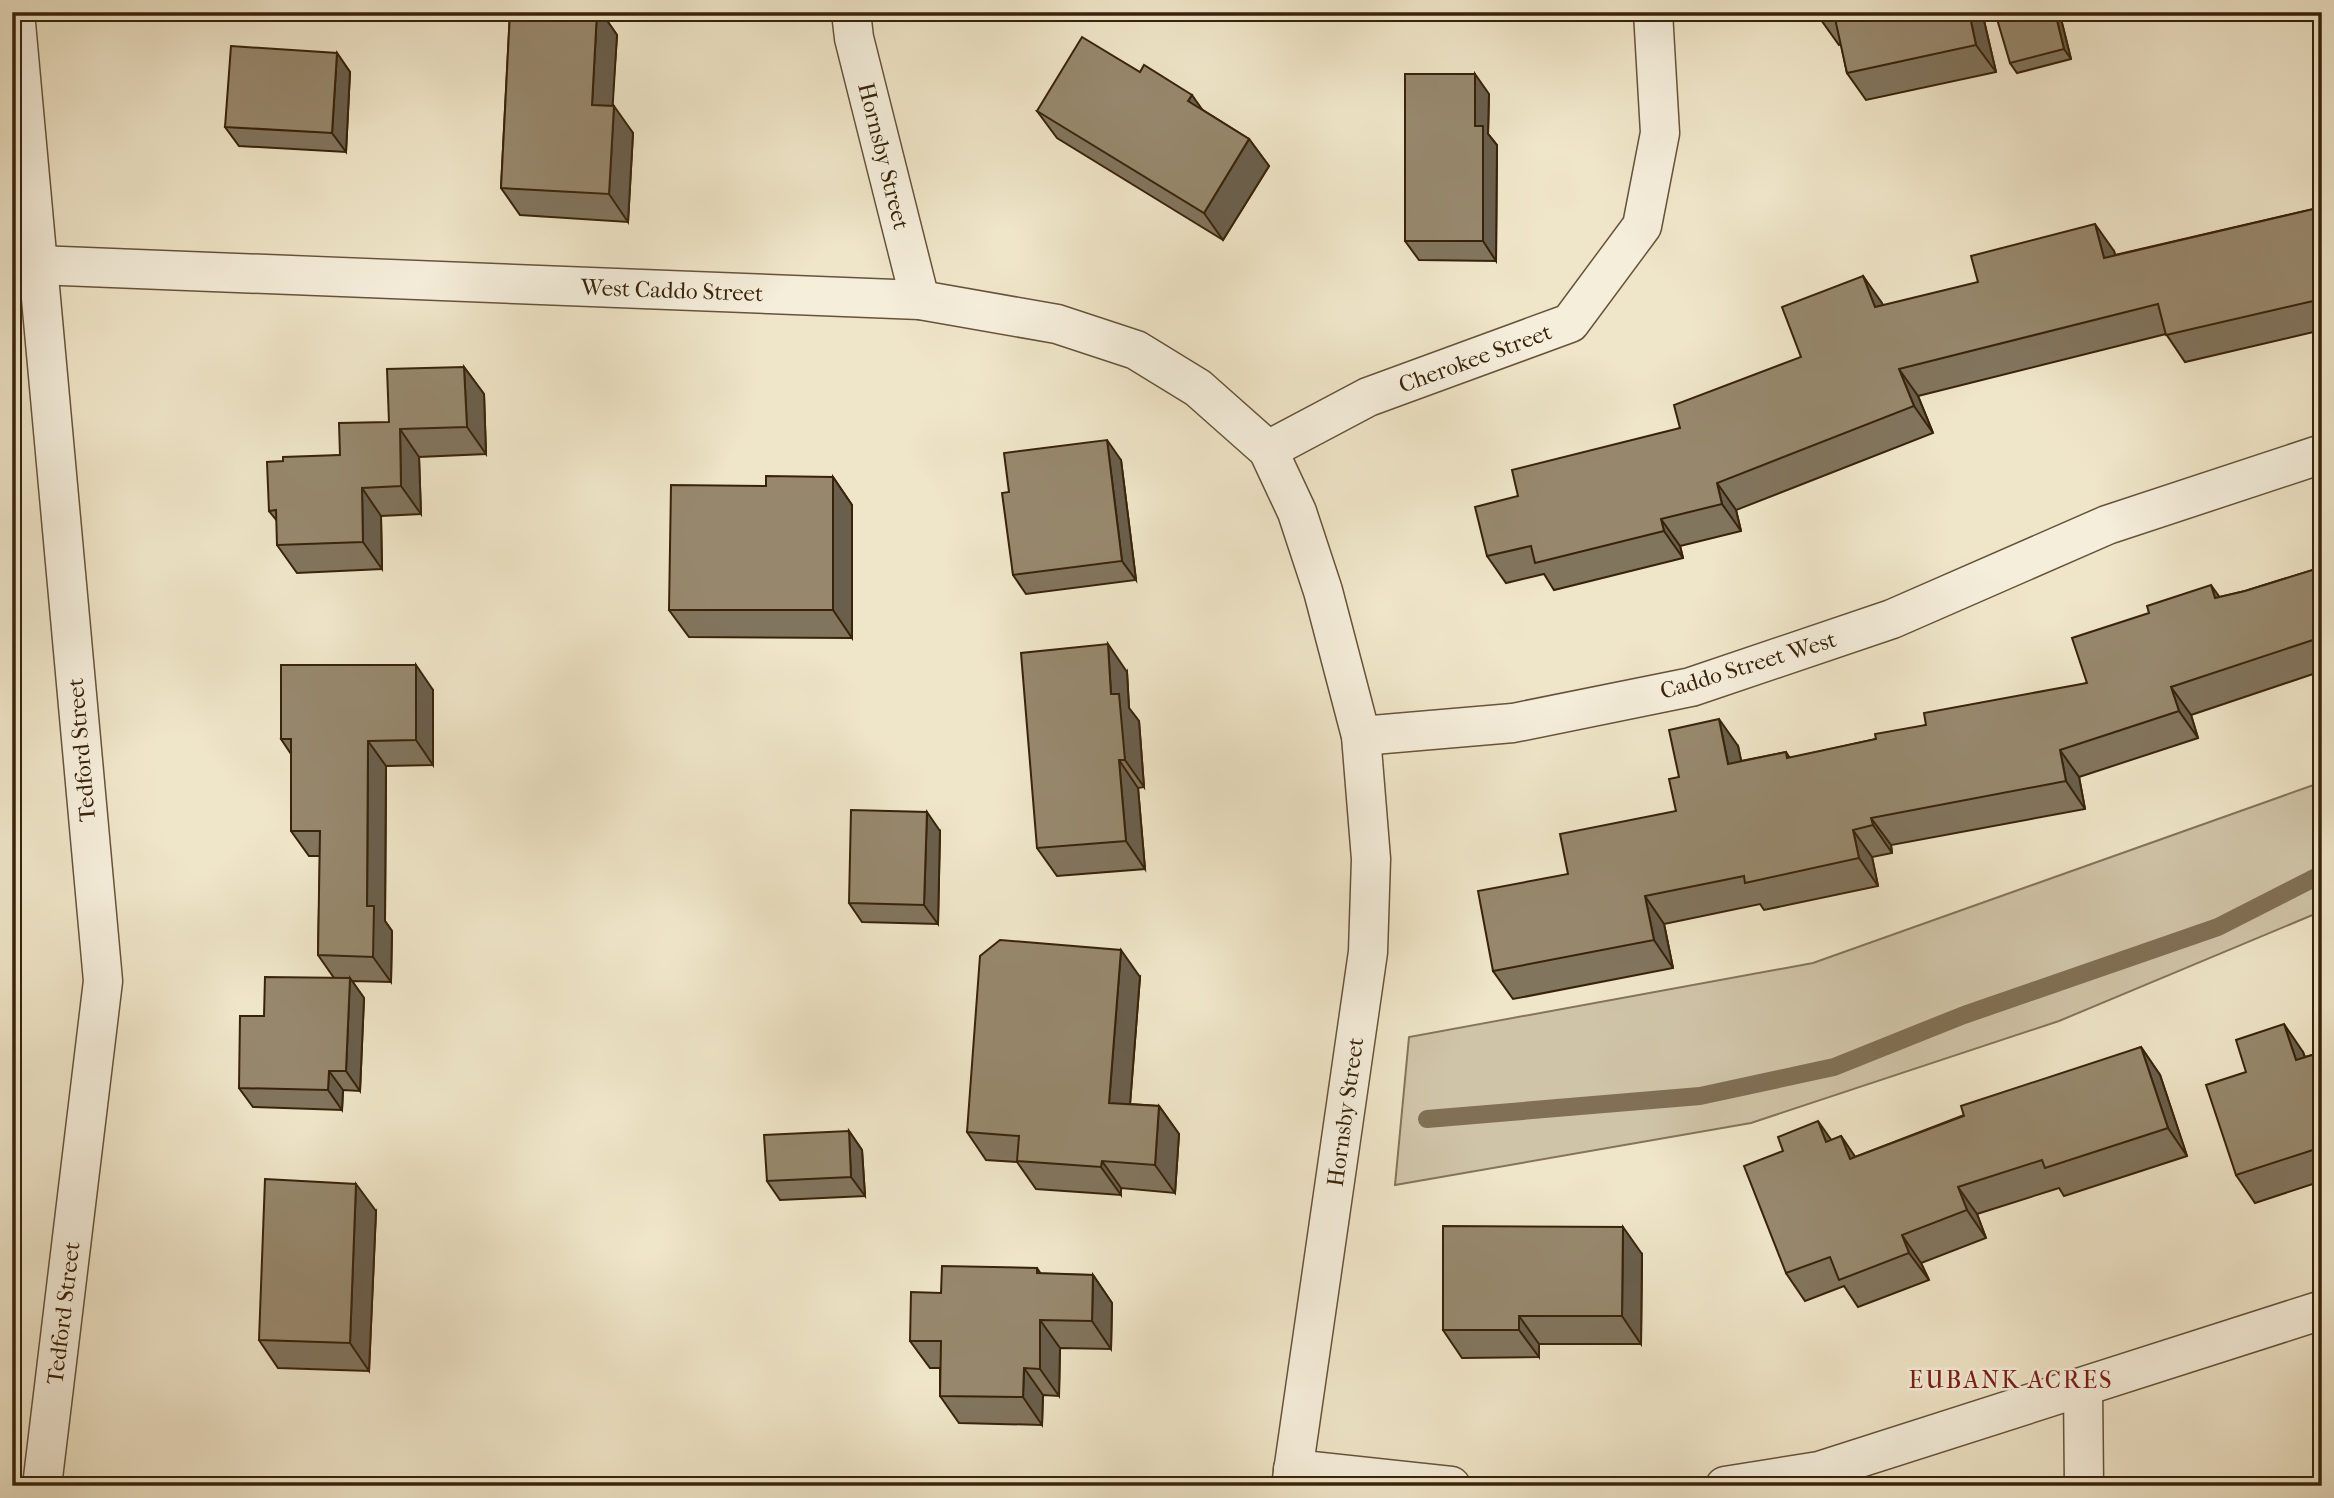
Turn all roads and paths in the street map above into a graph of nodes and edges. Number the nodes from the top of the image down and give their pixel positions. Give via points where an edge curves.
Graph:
1 (15, 12) edge
2 (851, 12) edge
3 (1653, 12) edge
4 (24, 265) edge
5 (920, 300) junction
6 (1268, 450) junction
7 (2322, 454) edge
8 (1361, 736) junction
9 (2322, 1310) edge
10 (2083, 1388) junction
11 (1292, 1477) edge
12 (43, 1486) edge
13 (1451, 1486) edge
14 (1725, 1486) edge
15 (2084, 1486) edge

1 - 4 street, Tedford Street
2 - 5 street, Hornsby Street
3 - 6 street, Cherokee Street via 1660,133 1642,226 1570,323 1367,397
4 - 5 street, West Caddo Street
4 - 12 street, Tedford Street via 103,981
5 - 6 street, West Caddo Street via 1057,324 1136,349 1198,388
6 - 8 street via 1297,512 1323,591
7 - 8 street, Caddo Street West via 2107,525 1892,619 1691,687 1513,723
8 - 11 street, Hornsby Street via 1371,859 1368,952
9 - 10 street
10 - 14 street via 1819,1471
10 - 15 street
11 - 13 street

